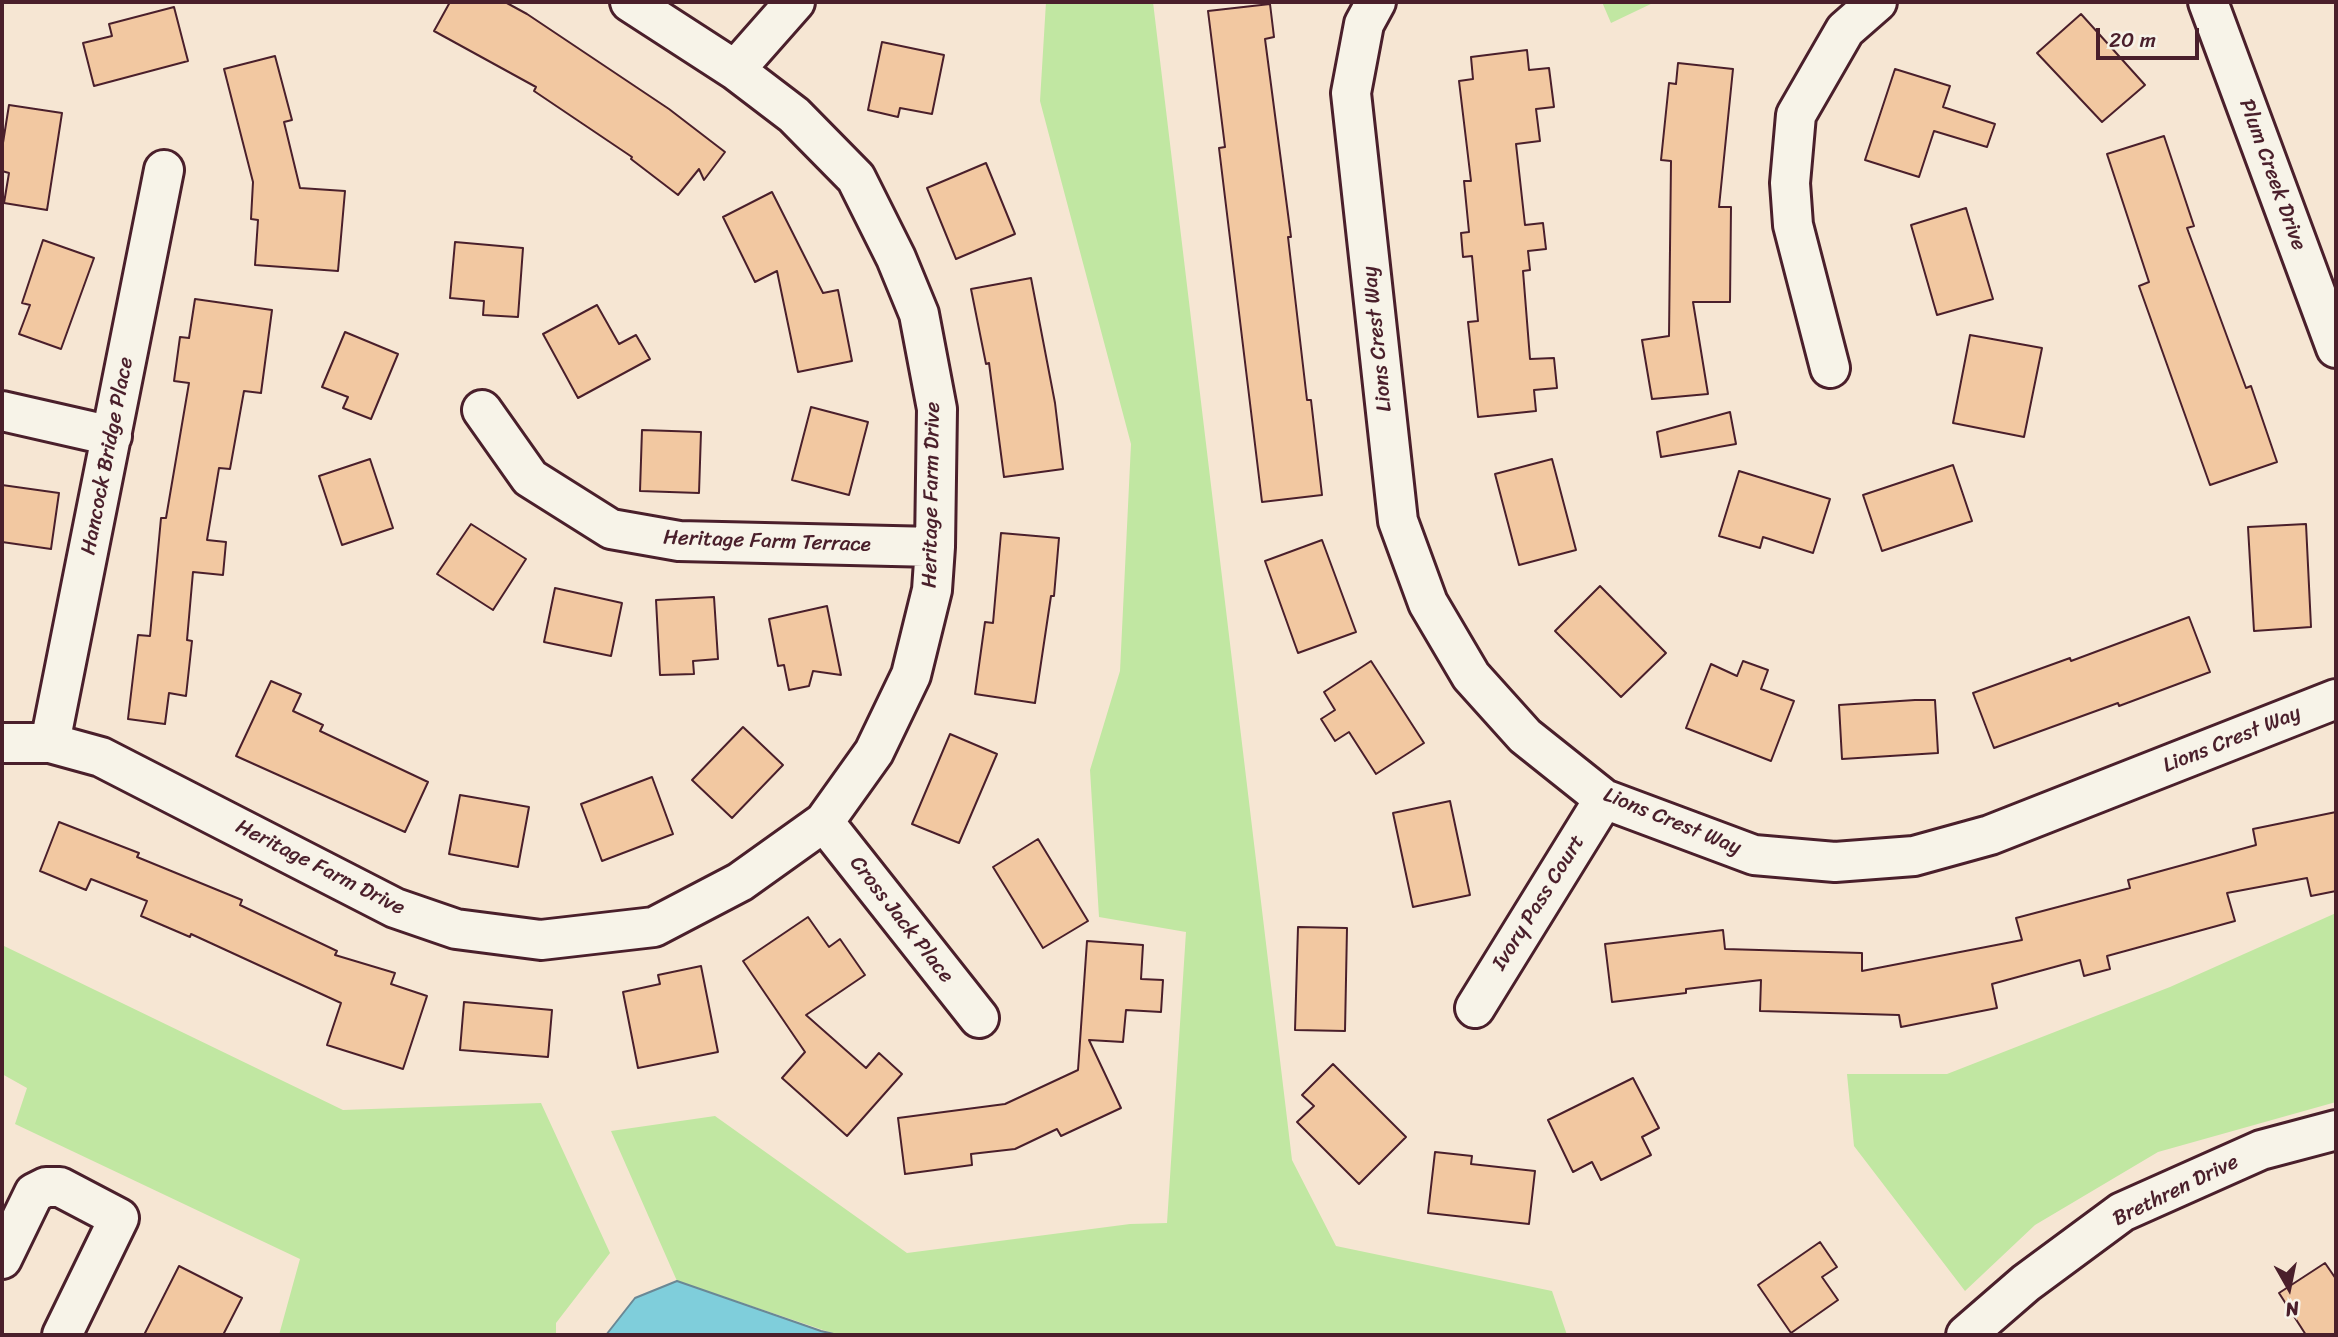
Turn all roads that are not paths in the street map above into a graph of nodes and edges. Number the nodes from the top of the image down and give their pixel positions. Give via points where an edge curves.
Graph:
1 (630, 2) edge
2 (795, 2) edge
3 (1376, 2) edge
4 (1877, 2) edge
5 (2208, 2) edge
6 (735, 70) junction
7 (163, 170) dead end
8 (2336, 348) edge
9 (1830, 368) dead end
10 (482, 410) dead end
11 (2, 411) edge
12 (112, 436) junction
13 (935, 547) junction
14 (2336, 699) edge
15 (2, 743) edge
16 (50, 743) junction
17 (1604, 799) junction
18 (824, 822) junction
19 (1475, 1008) dead end
20 (979, 1018) dead end
21 (2336, 1130) edge
22 (2, 1259) edge
23 (62, 1335) edge
24 (1966, 1335) edge

1 - 6 street, Heritage Farm Drive
2 - 6 street
3 - 17 street, Lions Crest Way via 1364,24 1351,93 1398,521 1428,603 1471,676 1525,736
4 - 9 street via 1845,30 1796,115 1790,183 1793,225
5 - 8 street, Plum Creek Drive
6 - 13 street, Heritage Farm Drive via 794,114 856,178 896,258 919,314 937,409
7 - 12 street, Hancock Bridge Place
10 - 13 street, Heritage Farm Terrace via 530,478 611,530 678,541
11 - 12 street
12 - 16 street, Hancock Bridge Place
13 - 18 street, Heritage Farm Drive via 932,590 911,675 874,752
14 - 17 street, Lions Crest Way via 1990,835 1914,856 1835,862 1755,855
15 - 16 street, Heritage Farm Drive
16 - 18 street, Heritage Farm Drive via 101,757 395,908 456,929 541,940 654,927 740,882
17 - 19 street, Ivory Pass Court
18 - 20 street, Cross Jack Place
21 - 24 street, Brethren Drive via 2261,1150 2122,1212 2026,1283
22 - 23 street via 34,1193 46,1186 60,1186 119,1218

